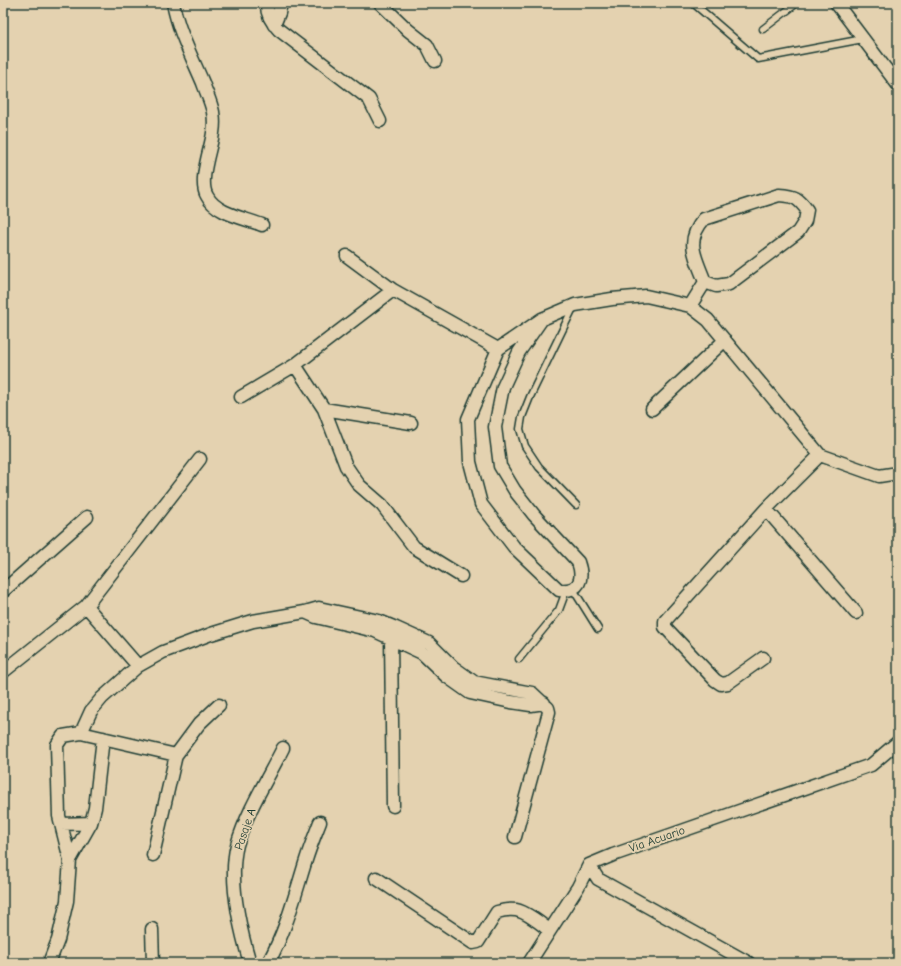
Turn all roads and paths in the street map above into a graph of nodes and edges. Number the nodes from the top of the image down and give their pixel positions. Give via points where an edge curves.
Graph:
1 (173, 3) edge
2 (267, 3) edge
3 (281, 3) edge
4 (380, 3) edge
5 (693, 3) edge
6 (797, 3) edge
7 (836, 3) edge
8 (274, 24) junction
9 (763, 29) dead end
10 (863, 39) junction
11 (435, 61) dead end
12 (898, 85) edge
13 (380, 121) dead end
14 (262, 225) dead end
15 (347, 256) dead end
16 (705, 282) junction
17 (393, 290) junction
18 (575, 305) junction
19 (690, 306) junction
20 (542, 319) junction
21 (725, 340) junction
22 (498, 349) junction
23 (295, 365) junction
24 (241, 397) dead end
25 (652, 408) dead end
26 (324, 409) junction
27 (411, 423) dead end
28 (820, 455) junction
29 (200, 459) dead end
30 (898, 473) edge
31 (576, 505) dead end
32 (766, 509) junction
33 (87, 517) dead end
34 (461, 576) dead end
35 (570, 590) junction
36 (3, 591) edge
37 (86, 606) junction
38 (305, 612) junction
39 (856, 613) dead end
40 (598, 629) dead end
41 (391, 638) junction
42 (763, 658) dead end
43 (519, 659) dead end
44 (138, 666) junction
45 (3, 672) edge
46 (544, 704) junction
47 (219, 705) dead end
48 (82, 733) junction
49 (103, 738) junction
50 (898, 742) edge
51 (283, 748) dead end
52 (176, 755) junction
53 (393, 806) dead end
54 (320, 822) dead end
55 (91, 823) junction
56 (61, 824) junction
57 (515, 837) dead end
58 (153, 855) dead end
59 (70, 860) junction
60 (589, 866) junction
61 (376, 878) dead end
62 (152, 929) dead end
63 (549, 931) junction
64 (49, 963) edge
65 (153, 963) edge
66 (250, 963) edge
67 (268, 963) edge
68 (529, 963) edge
69 (749, 963) edge

1 - 14 street via 176,17 213,111 213,132 204,175 204,190 207,197 226,212
2 - 8 street via 266,11
3 - 8 street
4 - 11 street via 427,45
5 - 10 lane via 758,59
6 - 9 lane
7 - 10 street
8 - 13 street via 369,99
10 - 12 street
15 - 17 street
16 - 16 street via 693,249 697,227 704,219 779,194 791,195 800,200 807,210 805,221 798,232 729,284 716,286
16 - 19 street
17 - 22 street
17 - 23 street
18 - 19 street via 646,296
18 - 20 street
18 - 31 lane via 530,397 520,429 525,446 538,467
19 - 21 street via 708,320
20 - 22 street
20 - 35 street via 518,352 503,387 495,427 500,466 515,492 578,562 581,572 578,585
21 - 25 street
21 - 28 street
22 - 35 street via 468,419 470,462 481,504 514,547 559,590
23 - 24 street
23 - 26 street
26 - 27 street
26 - 34 street via 346,466 359,485 382,505 414,547
28 - 30 street via 878,476
28 - 32 street
29 - 37 street
32 - 39 street
32 - 42 street via 665,621 665,627 721,684 728,683
33 - 36 street
35 - 40 lane
35 - 43 lane via 559,610
37 - 44 street
37 - 45 street
38 - 41 street via 375,631
38 - 44 street via 252,621 211,634 163,652
38 - 46 street via 319,608 379,621 429,644 453,667 474,682 532,693
41 - 46 street via 422,653 446,676 470,693 531,705
41 - 53 street
44 - 48 street via 91,711
46 - 57 street via 549,712
47 - 52 street via 199,724
48 - 49 street
48 - 56 street via 63,736 57,745
49 - 52 street
49 - 55 street
50 - 60 street, Via Acuario via 871,765 613,855
51 - 66 street, Pasaje A via 248,816 237,846 234,871 236,892 242,937
52 - 58 street
54 - 67 street via 294,900
55 - 56 street
55 - 59 street
56 - 59 street
59 - 64 street via 67,901 58,940
60 - 63 street
60 - 69 street via 598,879
61 - 63 street via 473,943 478,942 497,912 508,909 518,910
62 - 65 street
63 - 68 street

